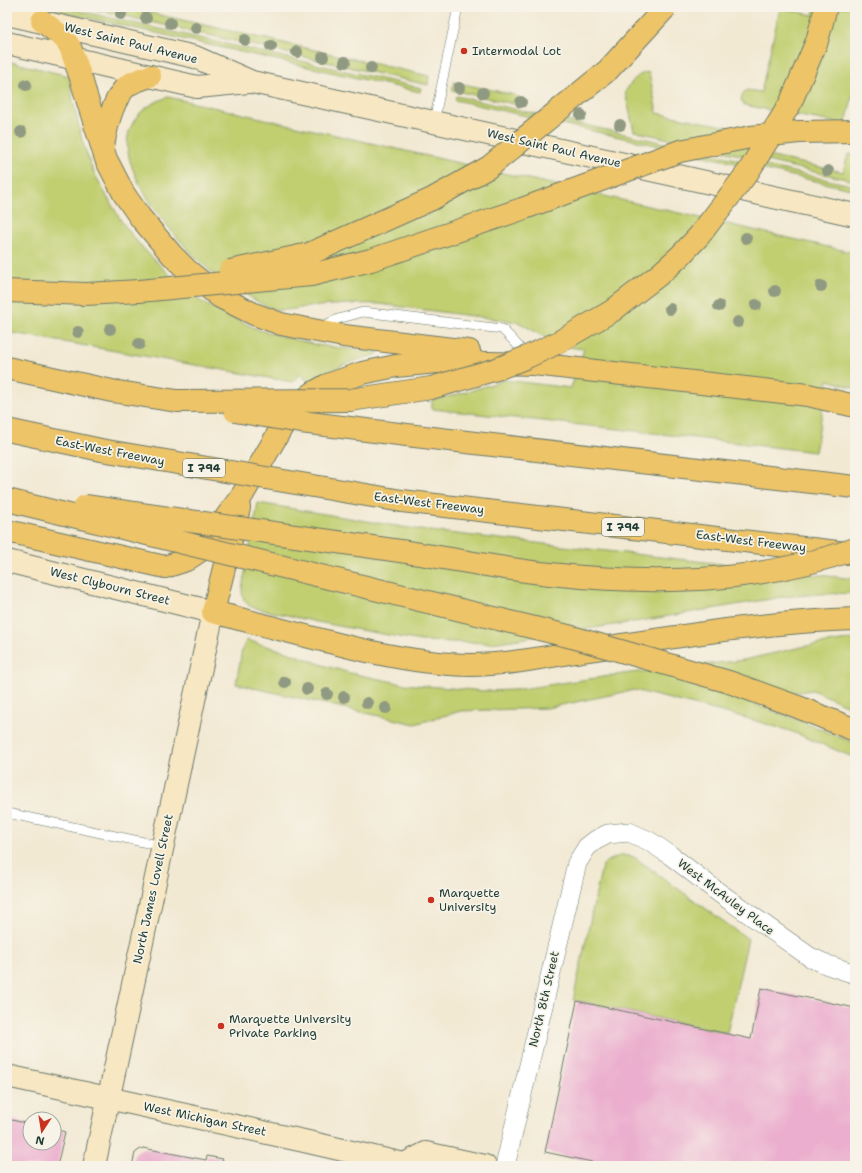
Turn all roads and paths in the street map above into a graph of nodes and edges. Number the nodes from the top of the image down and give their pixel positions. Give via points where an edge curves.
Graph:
1 (458, 7) edge
2 (666, 7) edge
3 (826, 7) edge
4 (7, 14) edge
5 (42, 21) junction
6 (7, 43) edge
7 (75, 59) junction
8 (150, 76) junction
9 (252, 82) junction
10 (434, 121) junction
11 (855, 131) edge
12 (102, 146) junction
13 (855, 216) edge
14 (7, 291) edge
15 (139, 291) junction
16 (534, 364) junction
17 (7, 368) edge
18 (177, 401) junction
19 (855, 406) edge
20 (7, 430) edge
21 (853, 487) edge
22 (243, 494) junction
23 (7, 495) edge
24 (7, 500) edge
25 (7, 531) edge
26 (851, 552) edge
27 (7, 561) edge
28 (213, 612) junction
29 (849, 619) edge
30 (855, 730) edge
31 (7, 813) edge
32 (596, 840) joint
33 (162, 846) junction
34 (855, 974) edge
35 (7, 1076) edge
36 (109, 1098) junction
37 (405, 1165) edge
38 (94, 1166) edge
39 (485, 1166) edge
40 (505, 1166) edge

1 - 10 lane
2 - 15 highway, bridge via 608,70 488,167 432,199 309,254
3 - 18 highway, bridge via 817,41 790,104 748,172 699,236 680,256 612,311 527,357 497,369 431,388 350,400
4 - 5 street, West Saint Paul Avenue
5 - 7 highway via 64,38
5 - 9 street, West Saint Paul Avenue via 195,57
6 - 7 street, West Saint Paul Avenue
7 - 8 street, West Saint Paul Avenue
7 - 12 highway
8 - 9 street, West Saint Paul Avenue via 197,87
8 - 12 highway via 128,85 121,92 107,124
9 - 10 street, West Saint Paul Avenue
10 - 13 street, West Saint Paul Avenue
11 - 15 highway, bridge via 799,132 751,137 680,151 372,260 311,275
12 - 16 highway via 124,194 140,217 187,270 225,300 281,324 344,336 490,354
14 - 15 highway via 86,294
16 - 19 highway via 808,395
16 - 22 highway via 437,362 396,366 362,373 327,385 293,408
17 - 18 highway via 112,391
18 - 21 highway, bridge via 301,422
20 - 26 highway, East-West Freeway / I 794, bridge via 101,450 402,501
22 - 25 highway via 204,548 186,560 165,567
22 - 28 highway
23 - 26 highway, bridge via 549,574 612,579 706,580 755,574
24 - 30 highway, bridge via 572,637 729,682
27 - 28 street, West Clybourn Street
28 - 29 highway via 393,657 469,665 540,659 743,628
28 - 33 street, North James Lovell Street
31 - 33 lane
32 - 34 street, West McAuley Place via 608,834 629,832 649,840 810,957
32 - 40 street, North 8th Street via 587,847 577,863
33 - 36 street, North James Lovell Street
35 - 36 street, West Michigan Street
36 - 37 street, West Michigan Street
36 - 38 street, North James Lovell Street
37 - 39 street, West Michigan Street via 426,1153

